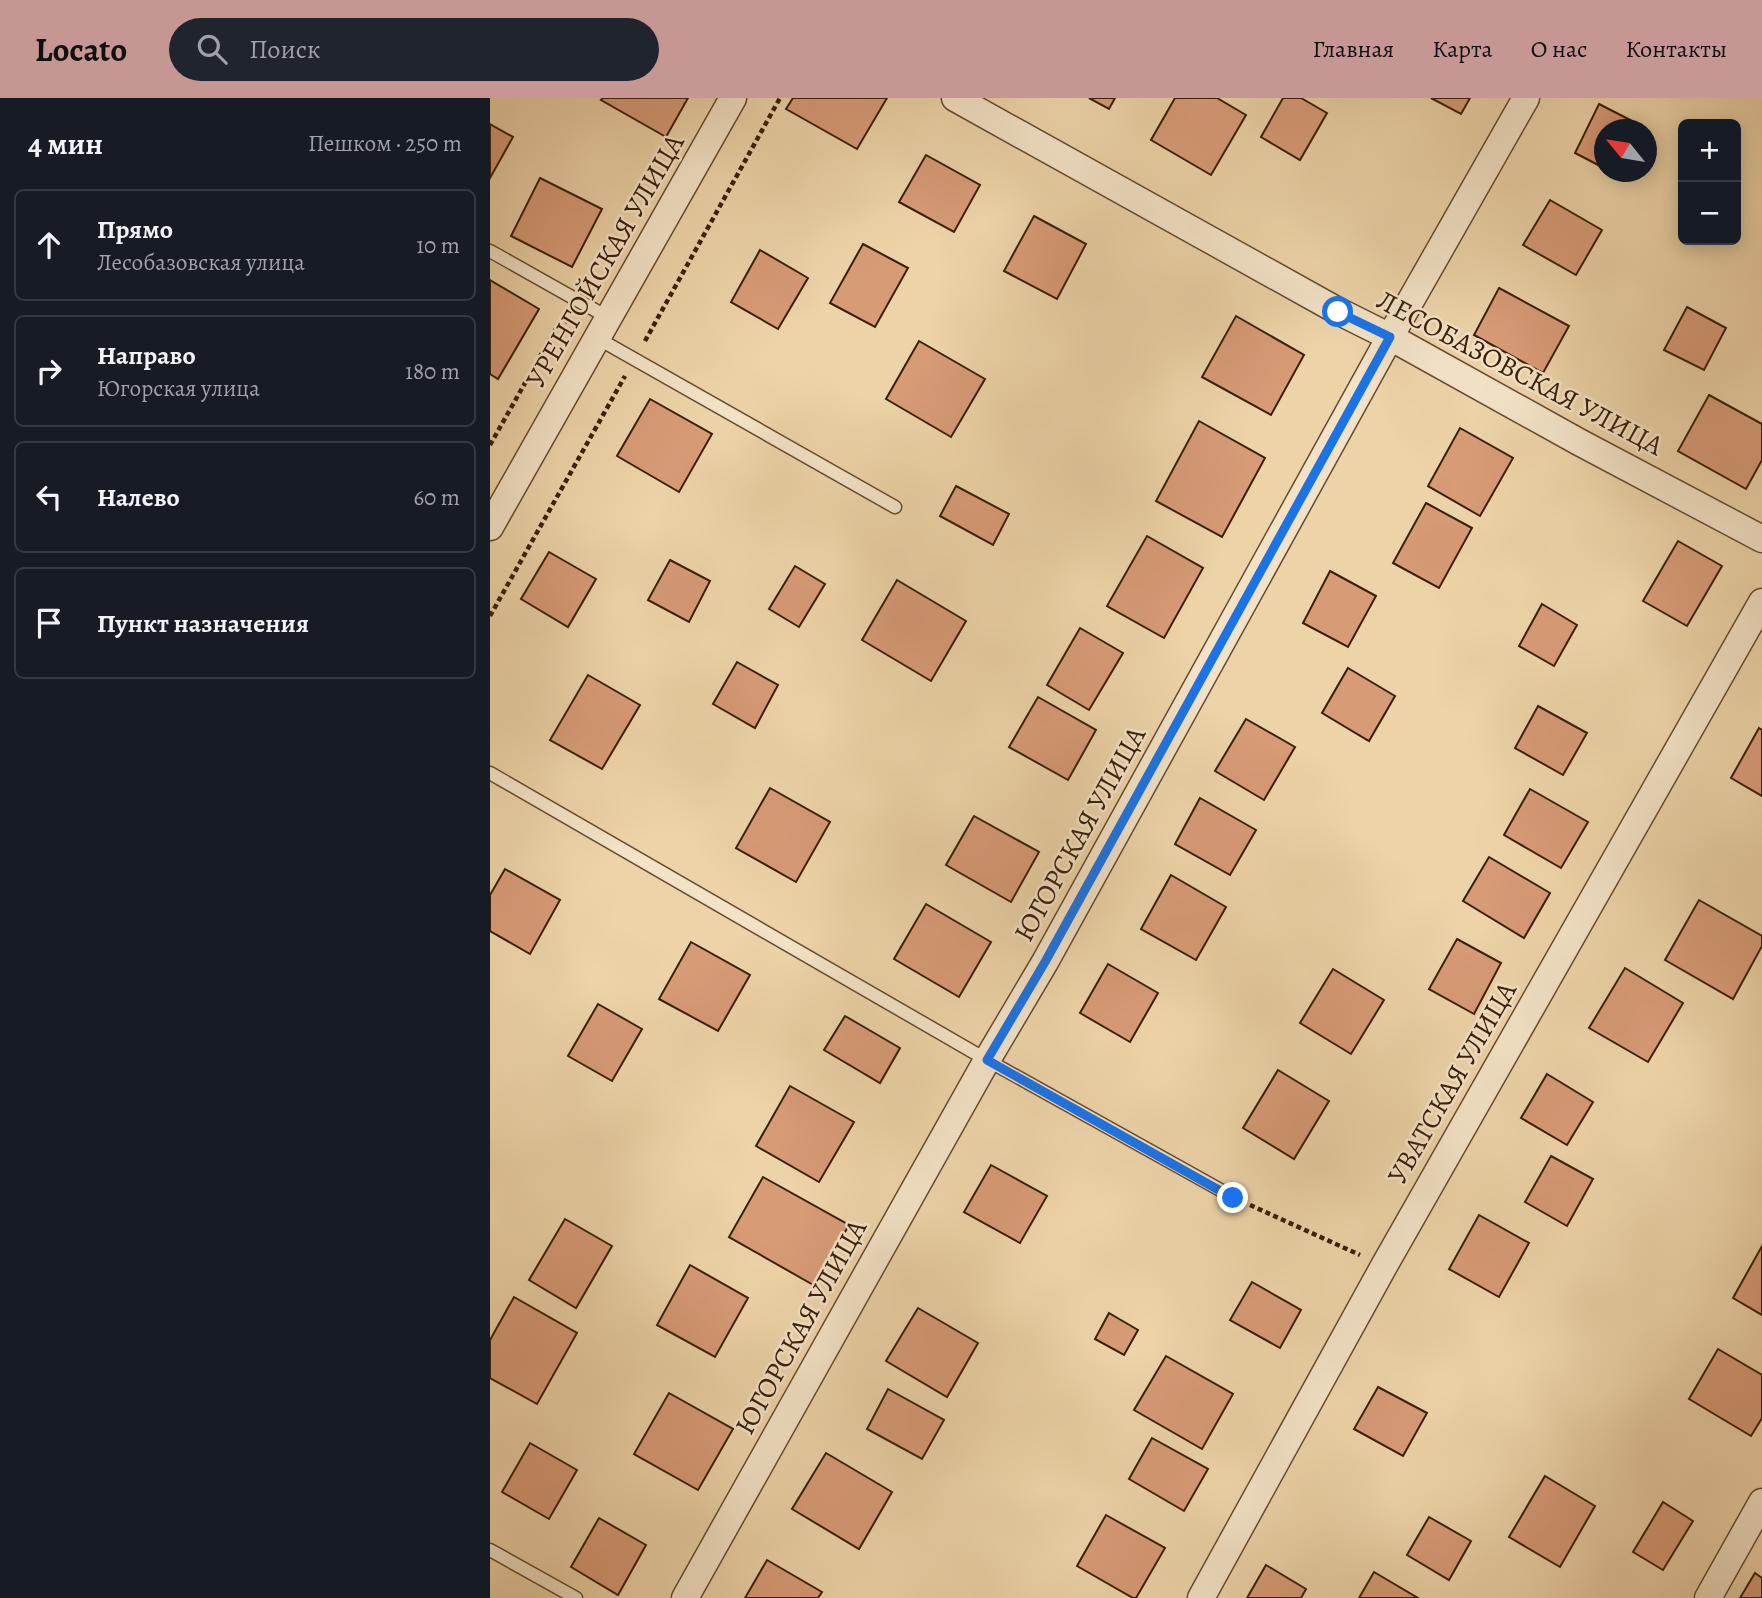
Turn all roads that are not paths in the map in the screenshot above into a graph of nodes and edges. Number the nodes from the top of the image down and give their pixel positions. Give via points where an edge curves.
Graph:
1 (733, 98) edge
2 (955, 98) edge
3 (1526, 98) edge
4 (490, 251) edge
5 (603, 328) junction
6 (1390, 337) junction
7 (895, 508) dead end
8 (490, 527) edge
9 (1762, 539) edge
10 (1762, 602) edge
11 (490, 773) edge
12 (987, 1060) junction
13 (1233, 1198) road end
14 (1762, 1502) edge
15 (490, 1550) edge
16 (576, 1598) edge
17 (685, 1598) edge
18 (1202, 1598) edge
19 (1708, 1598) edge

1 - 5 street, УРЕНГОЙСКАЯ УЛИЦА
2 - 6 street, ЛЕСОБАЗОВСКАЯ УЛИЦА
3 - 6 street, ЮГОРСКАЯ УЛИЦА
4 - 5 lane via 586,305
5 - 7 lane
5 - 8 street, УРЕНГОЙСКАЯ УЛИЦА
6 - 9 street, ЛЕСОБАЗОВСКАЯ УЛИЦА
6 - 12 street, ЮГОРСКАЯ УЛИЦА
10 - 18 street, УВАТСКАЯ УЛИЦА via 1384,1266
11 - 12 lane
12 - 13 lane
12 - 17 street, ЮГОРСКАЯ УЛИЦА
14 - 19 street
15 - 16 lane

